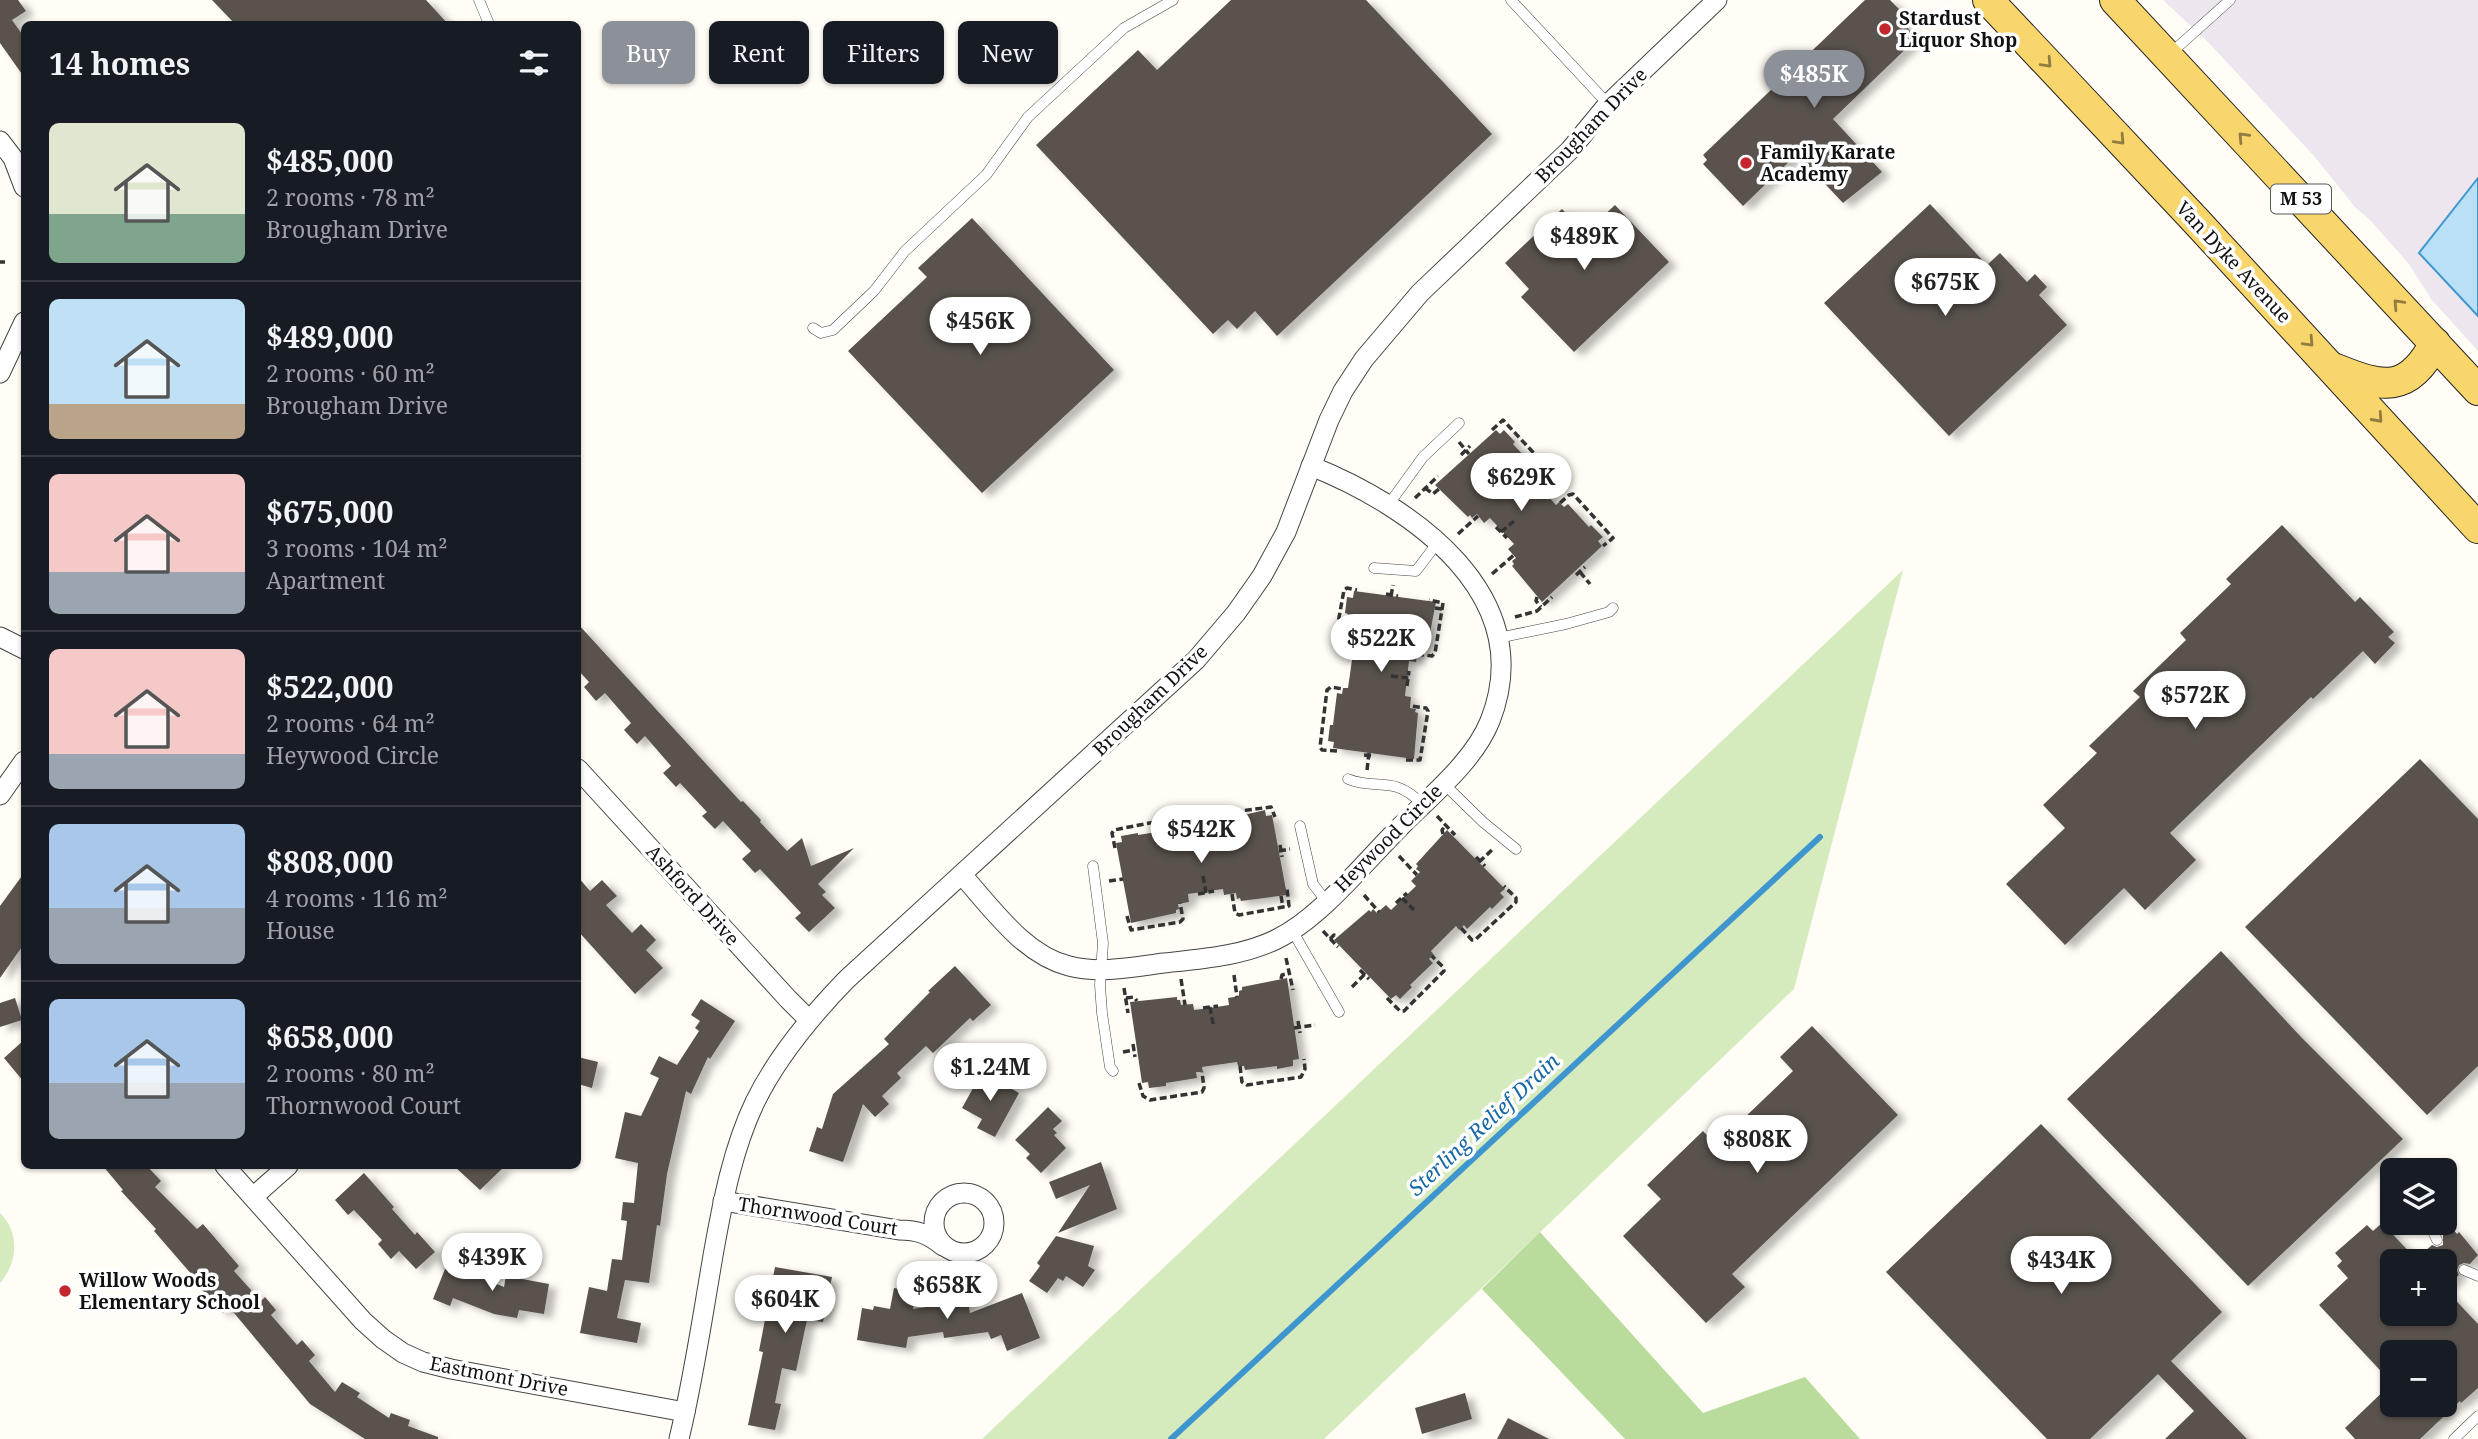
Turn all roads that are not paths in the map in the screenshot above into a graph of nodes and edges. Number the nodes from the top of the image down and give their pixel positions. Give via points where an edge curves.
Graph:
1 (478, 0) edge
2 (1173, 0) edge
3 (1511, 0) edge
4 (1717, 0) edge
5 (1988, 0) edge
6 (2115, 0) edge
7 (2230, 0) edge
8 (488, 21) edge
9 (2168, 56) junction
10 (1608, 104) junction
11 (0, 141) edge
12 (21, 179) edge
13 (21, 328) edge
14 (813, 328) dead end
15 (2435, 343) junction
16 (2332, 367) junction
17 (0, 373) edge
18 (2478, 390) edge
19 (1460, 424) dead end
20 (1311, 466) junction
21 (1390, 504) junction
22 (2478, 528) edge
23 (1438, 542) junction
24 (1374, 568) dead end
25 (1613, 608) dead end
26 (0, 637) edge
27 (1497, 638) junction
28 (21, 648) edge
29 (21, 765) edge
30 (581, 772) edge
31 (1348, 779) dead end
32 (1443, 783) junction
33 (0, 795) edge
34 (1429, 810) junction
35 (1300, 826) dead end
36 (1516, 849) dead end
37 (1093, 866) dead end
38 (962, 875) junction
39 (1326, 901) junction
40 (1292, 930) junction
41 (1102, 970) junction
42 (1339, 1012) dead end
43 (809, 1020) junction
44 (1113, 1072) dead end
45 (228, 1169) edge
46 (286, 1169) edge
47 (253, 1197) junction
48 (723, 1201) junction
49 (937, 1208) junction
50 (914, 1230) junction
51 (2435, 1235) edge
52 (2437, 1240) dead end
53 (943, 1246) junction
54 (2464, 1270) dead end
55 (2478, 1276) edge
56 (685, 1412) junction
57 (2478, 1416) edge
58 (679, 1439) edge
59 (2455, 1439) edge

1 - 8 lane
2 - 14 lane via 1124,27 1028,117 986,175 905,251 874,291 833,330 821,333
3 - 10 lane
4 - 10 street, Brougham Drive
5 -> 16 main road, Van Dyke Avenue
6 - 9 main road, M 53
7 - 9 lane
15 -> 9 main road, M 53
10 - 20 street, Brougham Drive via 1570,150 1420,293 1380,339 1343,391
11 - 12 street
13 - 17 street
15 - 16 main road via 2420,366 2402,380 2367,381
15 - 18 main road, M 53
16 -> 22 main road, Van Dyke Avenue
19 - 21 lane via 1416,465
20 - 21 street, Heywood Circle
20 - 38 street, Brougham Drive via 1286,532 1236,614 1196,660
21 - 23 street, Heywood Circle
23 - 24 lane via 1416,571
23 - 27 street, Heywood Circle via 1478,587
25 - 27 lane via 1566,624
26 - 28 street
27 - 32 street, Heywood Circle via 1500,679 1489,723
29 - 33 street
30 - 43 street, Ashford Drive
31 - 34 lane via 1399,787
32 - 34 street, Heywood Circle
32 - 36 lane
34 - 39 street, Heywood Circle
35 - 39 lane via 1313,884
37 - 41 lane via 1104,943
38 - 41 street, Heywood Circle via 1035,950 1069,966
38 - 43 street, Brougham Drive via 847,979
39 - 40 street, Heywood Circle
40 - 41 street, Heywood Circle via 1227,954
40 - 42 lane
41 - 44 lane via 1102,1013
43 - 48 street, Brougham Drive via 755,1102
45 - 47 street, Eastmont Drive
46 - 47 street
47 - 56 street, Eastmont Drive via 363,1321 403,1353 451,1369
48 - 50 street, Thornwood Court
48 - 56 street, Brougham Drive
49 - 50 street, Thornwood Court
49 - 53 street via 934,1228
49 - 53 street, Thornwood Court via 944,1200 974,1194 990,1207 993,1216 992,1235 979,1249 961,1253
50 - 53 street, Thornwood Court
51 - 52 lane
54 - 55 lane
56 - 58 street, Brougham Drive
57 - 59 lane

